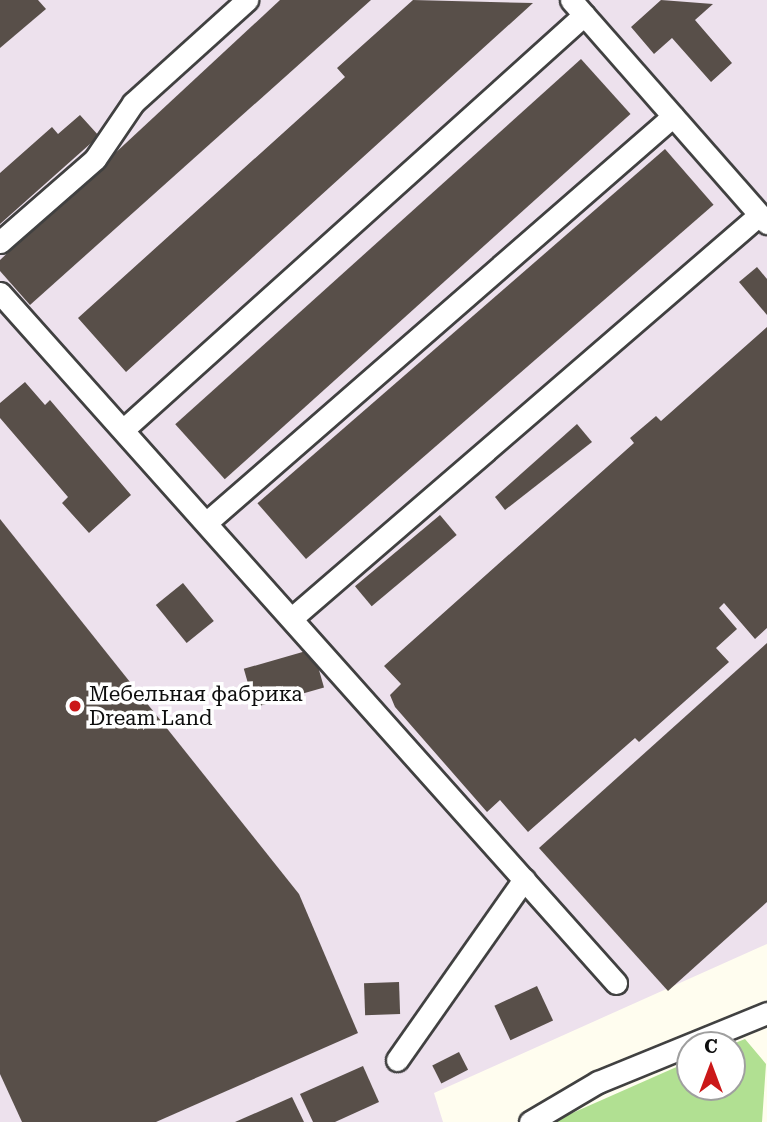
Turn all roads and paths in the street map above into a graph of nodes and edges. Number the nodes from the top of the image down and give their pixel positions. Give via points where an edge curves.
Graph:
1 (247, 0) edge
2 (578, 7) edge
3 (673, 116) junction
4 (763, 219) edge
5 (0, 242) edge
6 (0, 293) edge
7 (124, 429) junction
8 (207, 522) junction
9 (292, 618) junction
10 (524, 879) junction
11 (616, 983) dead end
12 (767, 1013) edge
13 (397, 1060) dead end
14 (530, 1122) edge

1 - 5 street via 133,103 95,159
2 - 3 street
2 - 7 street
3 - 4 street
3 - 8 street
4 - 9 street
6 - 7 street
7 - 8 street
8 - 9 street
9 - 10 street
10 - 11 street
10 - 13 street
12 - 14 street via 598,1082

